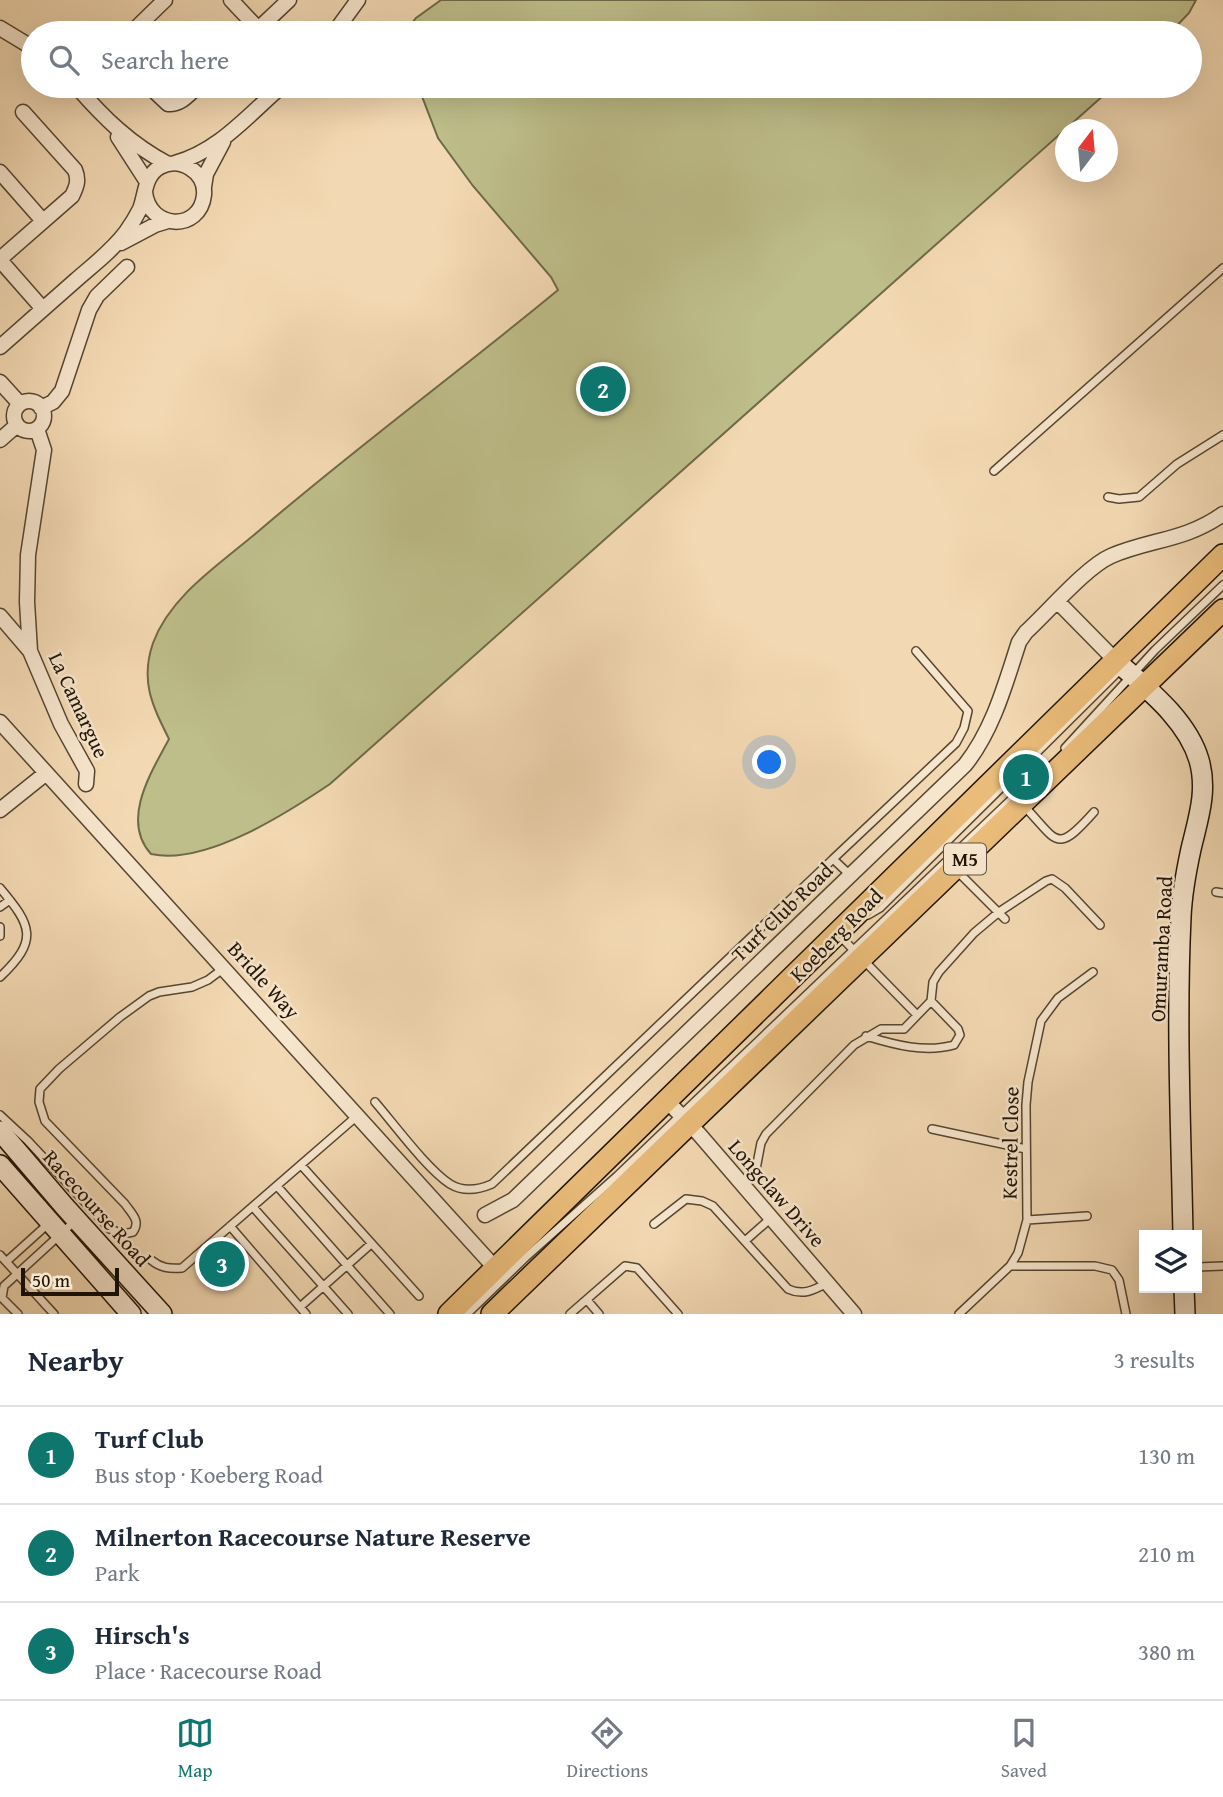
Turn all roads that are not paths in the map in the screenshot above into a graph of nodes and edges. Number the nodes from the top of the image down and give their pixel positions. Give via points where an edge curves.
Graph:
1 (165, 0) edge
2 (231, 0) edge
3 (289, 0) edge
4 (358, 0) edge
5 (143, 21) edge
6 (249, 21) edge
7 (269, 21) edge
8 (343, 21) edge
9 (0, 28) edge
10 (21, 41) edge
11 (86, 98) edge
12 (162, 98) edge
13 (185, 98) edge
14 (269, 98) edge
15 (23, 112) dead end
16 (109, 124) junction
17 (226, 137) junction
18 (171, 163) junction
19 (0, 172) edge
20 (146, 187) junction
21 (204, 189) junction
22 (43, 221) junction
23 (168, 221) junction
24 (113, 247) junction
25 (0, 259) edge
26 (127, 267) dead end
27 (1223, 268) edge
28 (43, 309) junction
29 (0, 348) edge
30 (0, 382) edge
31 (20, 404) junction
32 (41, 408) junction
33 (17, 425) junction
34 (37, 429) junction
35 (1223, 435) edge
36 (0, 440) edge
37 (994, 471) dead end
38 (1108, 497) dead end
39 (1223, 514) edge
40 (1223, 555) edge
41 (1223, 584) edge
42 (1058, 602) junction
43 (27, 603) junction
44 (1223, 610) edge
45 (2, 619) edge
46 (1157, 632) dead end
47 (1148, 642) dead end
48 (30, 651) junction
49 (916, 652) dead end
50 (1129, 670) junction
51 (0, 722) edge
52 (1057, 756) dead end
53 (45, 774) junction
54 (86, 784) dead end
55 (1024, 794) junction
56 (0, 810) edge
57 (1094, 812) dead end
58 (833, 859) junction
59 (955, 869) junction
60 (849, 875) junction
61 (0, 888) edge
62 (10, 900) junction
63 (0, 907) edge
64 (999, 912) junction
65 (1005, 919) dead end
66 (1100, 925) dead end
67 (0, 927) edge
68 (838, 933) junction
69 (0, 936) edge
70 (858, 954) junction
71 (225, 968) junction
72 (1093, 972) dead end
73 (0, 977) edge
74 (931, 1000) junction
75 (917, 1015) junction
76 (904, 1029) junction
77 (866, 1036) junction
78 (905, 1046) junction
79 (375, 1102) dead end
80 (679, 1114) junction
81 (0, 1115) edge
82 (358, 1115) junction
83 (932, 1129) dead end
84 (0, 1131) edge
85 (1026, 1149) junction
86 (0, 1165) edge
87 (301, 1165) junction
88 (742, 1184) junction
89 (277, 1186) junction
90 (253, 1207) junction
91 (71, 1214) junction
92 (485, 1215) dead end
93 (1087, 1216) dead end
94 (771, 1218) junction
95 (1027, 1220) junction
96 (654, 1224) dead end
97 (230, 1226) junction
98 (55, 1228) junction
99 (1183, 1230) edge
100 (745, 1241) junction
101 (371, 1244) junction
102 (3, 1259) edge
103 (151, 1260) dead end
104 (347, 1265) junction
105 (1010, 1266) junction
106 (1223, 1266) edge
107 (1202, 1267) edge
108 (496, 1269) junction
109 (17, 1273) junction
110 (827, 1283) junction
111 (324, 1286) junction
112 (1184, 1293) edge
113 (419, 1296) dead end
114 (587, 1300) junction
115 (300, 1307) junction
116 (19, 1314) edge
117 (54, 1314) edge
118 (131, 1314) edge
119 (162, 1314) edge
120 (306, 1314) edge
121 (348, 1314) edge
122 (390, 1314) edge
123 (449, 1314) edge
124 (467, 1314) edge
125 (492, 1314) edge
126 (570, 1314) edge
127 (599, 1314) edge
128 (678, 1314) edge
129 (854, 1314) edge
130 (960, 1314) edge
131 (1126, 1314) edge
132 (1185, 1314) edge

1 - 5 street
2 - 6 street
3 - 7 street
4 - 8 street
9 - 10 street
11 - 16 street
12 - 13 street via 174,105
14 - 17 street
15 - 22 street via 78,177 72,196
16 - 18 street via 132,143
16 - 20 street
17 - 18 street via 198,155
17 - 21 street via 206,174
18 - 20 street via 155,170
18 - 21 street via 191,168
19 - 22 street
20 - 23 street via 149,207
20 - 24 street via 135,218
21 - 23 street via 198,211 184,221
22 - 25 street
23 - 24 street
24 - 28 street
25 - 28 street
26 - 32 street via 97,296 62,391
27 - 37 lane
28 - 29 street
30 - 31 street
31 - 32 street via 30,402
31 - 33 street via 14,414
32 - 34 street, La Camargue via 44,417
33 - 34 street via 27,431
33 - 36 street
34 - 43 street, La Camargue via 43,459 28,555
35 - 38 lane via 1177,464 1139,497
39 - 42 street, Turf Club Road via 1196,531 1111,556
40 - 50 main road, Koeberg Road / M5
41 - 50 lane
42 - 50 street
42 - 60 street, Turf Club Road via 1018,642 989,727 965,765
43 - 45 street
43 - 48 street, La Camargue
44 - 50 main road, Koeberg Road / M5
45 - 48 street
46 - 47 lane
48 - 54 street, La Camargue via 87,771
49 - 58 lane via 968,711 964,728 956,743
50 - 52 lane
50 - 55 main road, Koeberg Road / M5
50 - 68 main road, Koeberg Road / M5
50 - 99 main road, Omuramba Road via 1191,739 1203,788 1181,918
51 - 53 street, Bridle Way
53 - 56 street
53 - 71 street, Bridle Way
55 - 57 lane via 1051,836 1058,839 1074,834
55 - 59 main road, Koeberg Road / M5
55 - 70 lane
58 - 60 lane
58 - 79 lane via 492,1185 470,1190 451,1185
59 - 64 lane
59 - 70 main road, Koeberg Road / M5
60 - 92 street, Turf Club Road via 513,1200
61 - 62 lane
62 - 63 lane
62 - 73 lane via 21,913 27,937 19,957
64 - 65 lane
64 - 66 lane via 1052,880
64 - 74 lane via 944,965 933,982
67 - 69 lane
68 - 70 lane
68 - 80 main road, Koeberg Road / M5
70 - 75 lane
70 - 80 main road, Koeberg Road / M5
71 - 81 lane via 192,987 149,996 40,1089 45,1121 125,1204 137,1223 133,1232 110,1229
71 - 82 street, Bridle Way
72 - 85 lane, Kestrel Close via 1058,998 1041,1021 1028,1082
74 - 75 lane
74 - 78 lane via 958,1029 958,1041 943,1048
75 - 76 lane
76 - 77 lane via 881,1029
76 - 78 lane
77 - 78 lane
77 - 88 lane via 766,1134 756,1168
80 - 88 street, Longclaw Drive
80 - 108 main road, Koeberg Road / M5
80 - 124 lane
80 - 125 main road, Koeberg Road / M5
82 - 87 lane
82 - 108 street, Bridle Way
83 - 85 lane
84 - 91 main road, Racecourse Road
85 - 95 lane, Kestrel Close
86 - 98 main road, Racecourse Road
87 - 89 lane
87 - 101 lane
88 - 94 street, Longclaw Drive
89 - 90 lane
89 - 104 lane
90 - 97 lane
90 - 111 lane
91 - 98 lane
91 - 98 lane
91 - 119 main road, Racecourse Road
93 - 95 lane
94 - 100 lane
94 - 110 street, Longclaw Drive
95 - 105 lane, Kestrel Close
96 - 100 lane via 686,1199 694,1199 713,1206
97 - 103 lane via 182,1268 169,1269
97 - 115 lane
98 - 102 lane
98 - 109 lane
98 - 118 main road, Racecourse Road
100 - 110 lane via 788,1289 803,1293
101 - 104 lane
101 - 113 lane
102 - 109 lane
104 - 111 lane
104 - 122 lane
105 - 130 lane, Kestrel Close
105 - 131 lane via 1112,1270 1119,1280
106 - 107 lane
108 - 123 main road, Koeberg Road / M5
109 - 116 lane via 4,1286 2,1297
109 - 117 lane
110 - 129 street, Longclaw Drive
111 - 115 lane
111 - 121 lane
112 - 132 main road
114 - 126 lane
114 - 127 lane
114 - 128 lane via 629,1265 637,1268
115 - 120 lane

